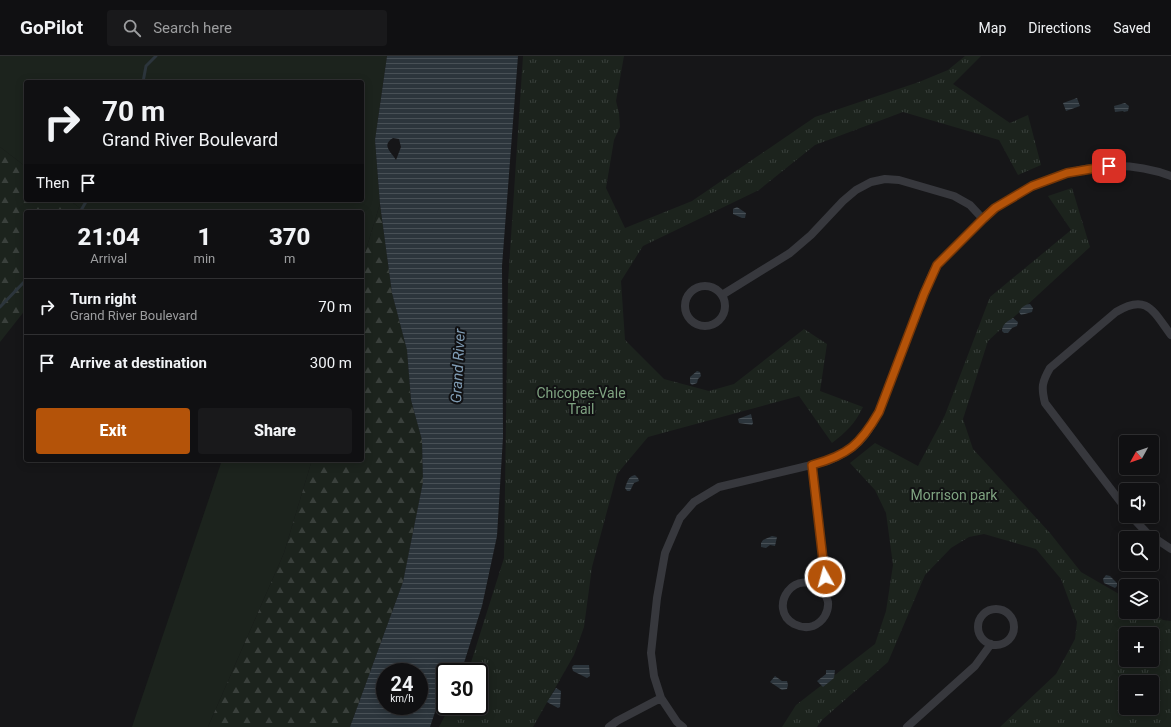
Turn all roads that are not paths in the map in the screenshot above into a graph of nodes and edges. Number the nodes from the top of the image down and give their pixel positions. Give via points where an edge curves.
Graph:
1 (1171, 176) edge
2 (983, 219) junction
3 (722, 295) junction
4 (1171, 335) edge
5 (812, 465) junction
6 (1119, 500) edge
7 (1138, 523) edge
8 (1171, 549) edge
9 (824, 592) junction
10 (991, 644) junction
11 (661, 698) junction
12 (609, 727) edge
13 (683, 727) edge
14 (907, 727) edge

1 - 2 street via 1161,172 1109,166 1067,173 1032,186 995,208
2 - 3 street via 970,205 954,196 899,180 871,182 843,201 811,235 790,252
2 - 5 street via 937,265 879,412 870,427 860,441 843,454
3 - 3 street via 709,286 695,288 687,297 687,314 696,324 703,326 717,322 724,313
4 - 6 street via 1146,305 1126,306 1050,368 1044,379 1042,390 1045,403
5 - 9 street via 825,577
5 - 11 street via 719,487 694,502 680,518 665,553 651,653 654,676
7 - 8 street via 1147,533
9 - 9 street via 812,583 801,582 794,585 784,597 783,608 786,616 793,624 801,627 818,623 827,611 828,603
10 - 10 street via 1003,643 1012,634 1012,619 1000,609 986,611 981,615 978,624 980,636
10 - 14 street via 975,666
11 - 12 street
11 - 13 street

